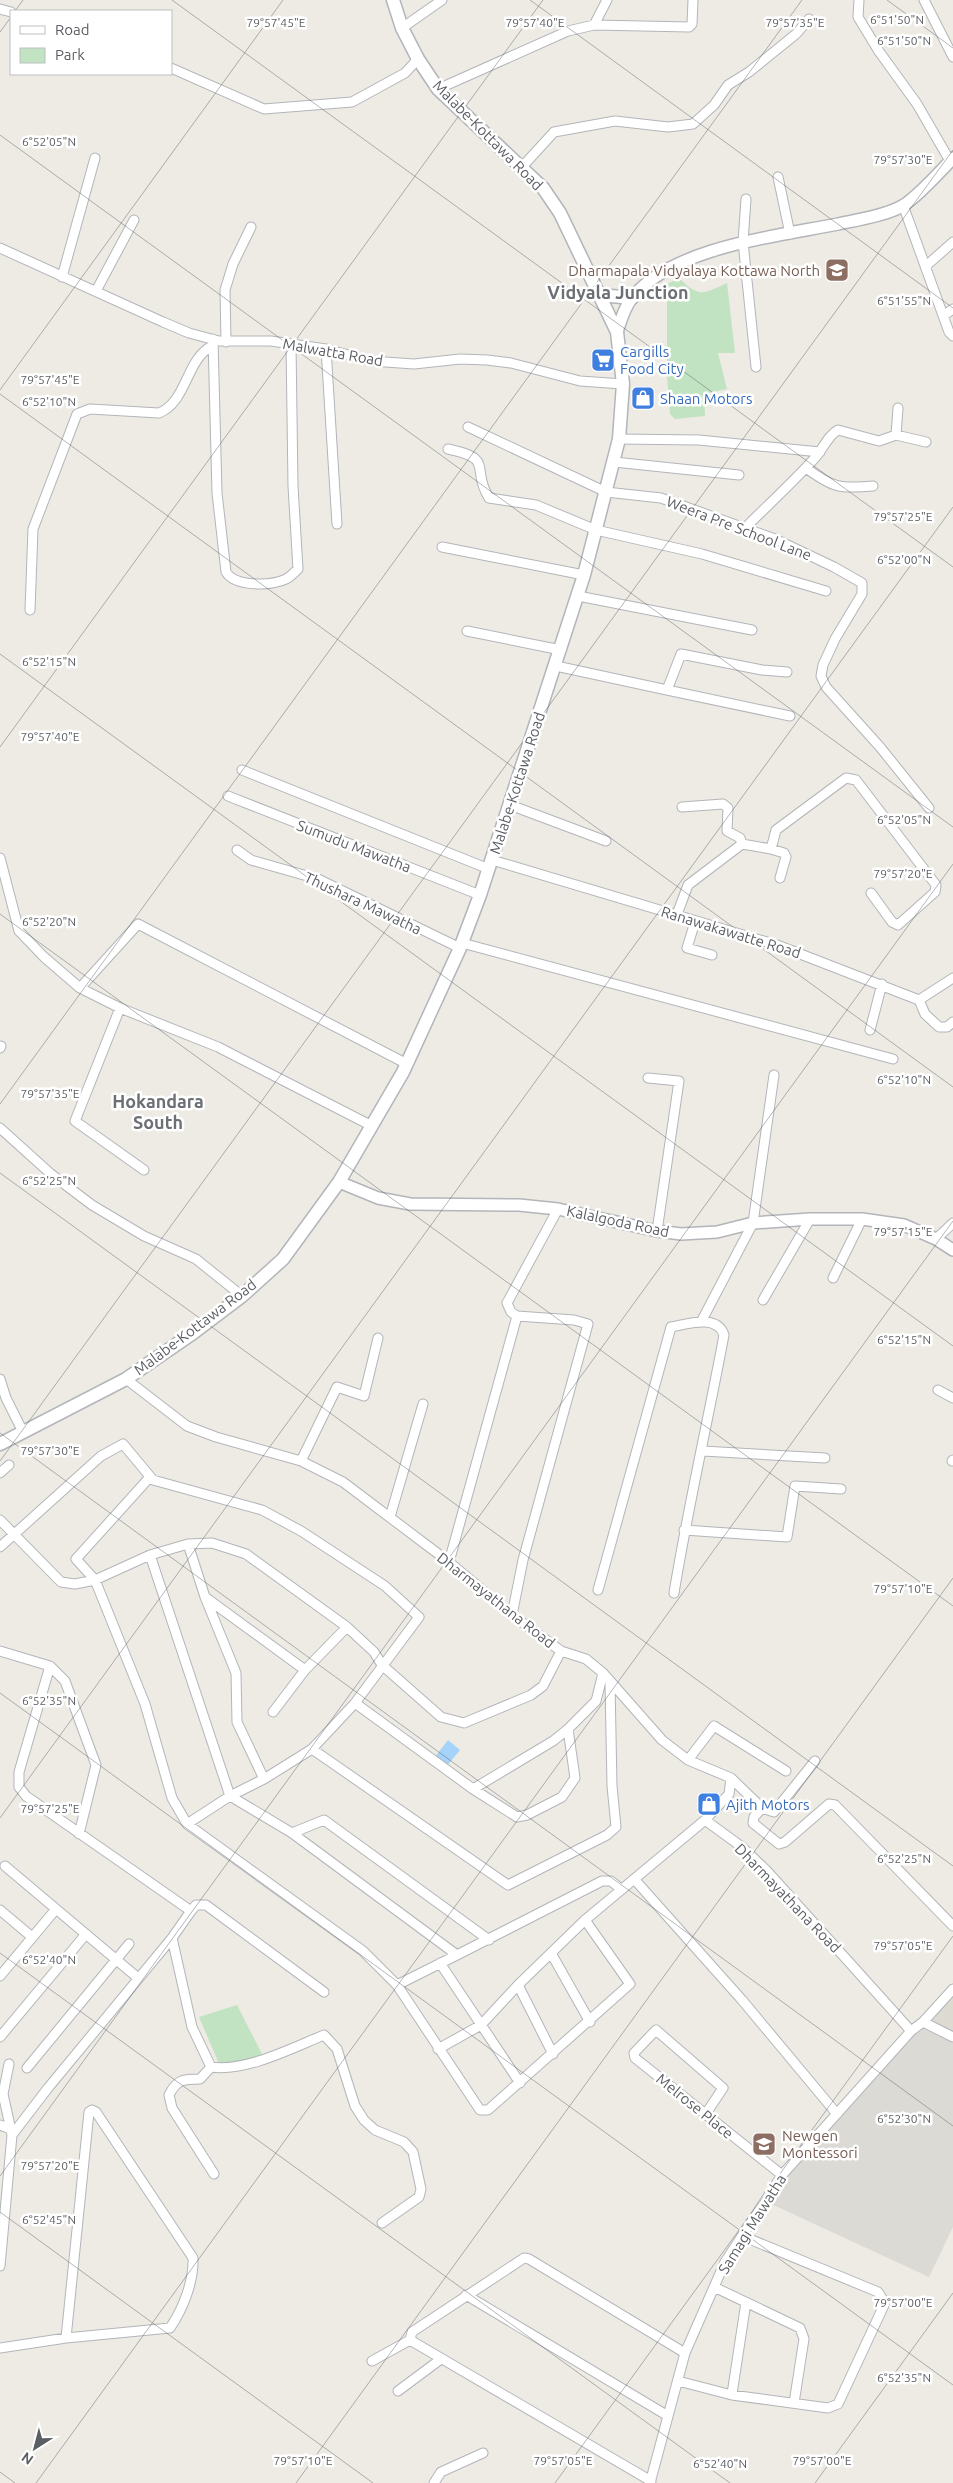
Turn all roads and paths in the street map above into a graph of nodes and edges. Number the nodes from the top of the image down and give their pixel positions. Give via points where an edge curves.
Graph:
1 (393, 0) edge
2 (442, 0) edge
3 (607, 0) edge
4 (693, 0) edge
5 (859, 0) edge
6 (924, 0) edge
7 (809, 19) dead end
8 (594, 25) junction
9 (402, 28) junction
10 (953, 57) edge
11 (418, 59) junction
12 (172, 68) edge
13 (438, 88) junction
14 (96, 158) dead end
15 (952, 159) edge
16 (522, 167) junction
17 (778, 177) dead end
18 (746, 198) dead end
19 (904, 205) junction
20 (134, 220) dead end
21 (251, 227) dead end
22 (790, 234) junction
23 (743, 242) junction
24 (953, 242) edge
25 (0, 248) edge
26 (926, 266) junction
27 (62, 277) junction
28 (96, 291) junction
29 (596, 291) junction
30 (632, 298) junction
31 (953, 309) edge
32 (943, 316) junction
33 (617, 332) junction
34 (953, 336) edge
35 (226, 342) junction
36 (212, 343) junction
37 (291, 344) junction
38 (326, 349) junction
39 (756, 367) dead end
40 (623, 384) junction
41 (898, 408) dead end
42 (468, 427) dead end
43 (896, 435) junction
44 (619, 438) junction
45 (926, 442) dead end
46 (448, 450) dead end
47 (820, 452) junction
48 (614, 462) junction
49 (806, 468) junction
50 (739, 475) dead end
51 (873, 486) dead end
52 (606, 492) junction
53 (337, 524) dead end
54 (745, 528) junction
55 (596, 530) junction
56 (442, 547) dead end
57 (584, 575) junction
58 (826, 591) dead end
59 (578, 596) junction
60 (30, 610) dead end
61 (752, 630) dead end
62 (467, 631) dead end
63 (561, 650) junction
64 (556, 666) junction
65 (787, 672) dead end
66 (667, 690) junction
67 (790, 716) dead end
68 (242, 770) dead end
69 (228, 796) dead end
70 (510, 805) junction
71 (682, 807) dead end
72 (929, 808) dead end
73 (606, 841) dead end
74 (742, 844) junction
75 (771, 849) junction
76 (237, 850) dead end
77 (0, 858) edge
78 (490, 865) junction
79 (780, 878) dead end
80 (871, 893) dead end
81 (480, 895) junction
82 (676, 917) junction
83 (695, 922) junction
84 (461, 945) junction
85 (712, 955) dead end
86 (953, 978) edge
87 (882, 984) junction
88 (80, 988) junction
89 (920, 1000) junction
90 (120, 1008) junction
91 (953, 1022) edge
92 (870, 1030) dead end
93 (893, 1059) dead end
94 (407, 1064) junction
95 (774, 1075) dead end
96 (648, 1078) dead end
97 (372, 1126) junction
98 (0, 1128) edge
99 (144, 1170) dead end
100 (339, 1182) junction
101 (558, 1209) junction
102 (810, 1219) junction
103 (862, 1219) junction
104 (953, 1222) edge
105 (753, 1223) junction
106 (657, 1231) junction
107 (936, 1239) junction
108 (953, 1250) edge
109 (832, 1278) dead end
110 (242, 1296) junction
111 (764, 1300) dead end
112 (517, 1316) junction
113 (701, 1322) junction
114 (378, 1338) dead end
115 (126, 1378) junction
116 (0, 1379) edge
117 (938, 1390) dead end
118 (953, 1398) edge
119 (423, 1404) dead end
120 (23, 1432) junction
121 (0, 1444) edge
122 (703, 1451) junction
123 (825, 1458) dead end
124 (301, 1461) junction
125 (9, 1465) dead end
126 (0, 1473) edge
127 (150, 1477) junction
128 (841, 1489) dead end
129 (390, 1517) junction
130 (0, 1520) edge
131 (684, 1530) junction
132 (14, 1535) junction
133 (188, 1544) junction
134 (0, 1547) edge
135 (150, 1555) junction
136 (449, 1562) junction
137 (95, 1580) junction
138 (598, 1590) dead end
139 (674, 1594) dead end
140 (205, 1597) junction
141 (512, 1615) junction
142 (347, 1627) junction
143 (0, 1651) edge
144 (560, 1651) junction
145 (382, 1665) junction
146 (50, 1666) junction
147 (306, 1670) junction
148 (603, 1673) junction
149 (610, 1682) junction
150 (355, 1703) junction
151 (272, 1712) dead end
152 (568, 1729) junction
153 (312, 1748) junction
154 (688, 1760) junction
155 (815, 1760) dead end
156 (786, 1771) dead end
157 (731, 1778) junction
158 (264, 1779) junction
159 (473, 1789) junction
160 (230, 1796) junction
161 (762, 1808) junction
162 (705, 1820) junction
163 (187, 1824) junction
164 (292, 1833) junction
165 (80, 1834) junction
166 (5, 1866) dead end
167 (635, 1880) junction
168 (621, 1889) junction
169 (56, 1909) junction
170 (0, 1910) edge
171 (190, 1911) junction
172 (585, 1920) junction
173 (953, 1926) edge
174 (86, 1934) junction
175 (32, 1937) junction
176 (172, 1938) junction
177 (489, 1940) junction
178 (128, 1944) dead end
179 (551, 1953) junction
180 (457, 1955) junction
181 (116, 1959) junction
182 (440, 1962) junction
183 (0, 1976) edge
184 (138, 1978) junction
185 (397, 1985) junction
186 (518, 1985) junction
187 (953, 1989) edge
188 (324, 1992) dead end
189 (590, 2022) junction
190 (923, 2022) junction
191 (481, 2025) junction
192 (911, 2032) junction
193 (0, 2037) edge
194 (953, 2037) edge
195 (438, 2049) junction
196 (553, 2054) junction
197 (9, 2064) dead end
198 (211, 2067) junction
199 (27, 2068) dead end
200 (520, 2083) junction
201 (837, 2114) junction
202 (705, 2115) junction
203 (0, 2125) edge
204 (11, 2132) junction
205 (214, 2174) dead end
206 (782, 2175) junction
207 (3, 2191) edge
208 (382, 2223) dead end
209 (742, 2236) junction
210 (0, 2266) edge
211 (714, 2287) junction
212 (466, 2296) junction
213 (746, 2302) junction
214 (66, 2338) junction
215 (410, 2340) junction
216 (0, 2348) edge
217 (685, 2353) junction
218 (441, 2359) junction
219 (372, 2361) dead end
220 (678, 2381) junction
221 (398, 2391) dead end
222 (732, 2394) junction
223 (794, 2403) junction
224 (668, 2416) junction
225 (483, 2453) dead end
226 (651, 2482) edge
227 (434, 2483) edge

1 - 9 main road, Malabe-Kottawa Road
2 - 9 street
3 - 8 street
4 - 8 street via 692,24 689,27
5 - 15 street via 858,17
6 - 10 street
7 - 16 street via 796,34 728,85 714,105 693,124 668,127 615,122 554,132
8 - 13 street via 568,31
9 - 11 main road, Malabe-Kottawa Road
11 - 12 street via 405,73 352,102 264,109
11 - 13 main road, Malabe-Kottawa Road
13 - 16 main road, Malabe-Kottawa Road
14 - 27 street
15 - 19 street
16 - 29 main road, Malabe-Kottawa Road via 543,188 560,213
17 - 22 street
18 - 23 street
19 - 22 street via 865,218
19 - 26 street
20 - 28 street
21 - 35 street via 233,264 225,290
22 - 23 street
23 - 30 street via 674,265 650,280
23 - 39 street
24 - 26 street
25 - 27 street, Malwatta Road
26 - 32 street
27 - 28 street, Malwatta Road
28 - 36 street, Malwatta Road
29 - 30 main road via 600,295
29 - 33 main road, Malabe-Kottawa Road
30 - 33 street
31 - 32 street
32 - 34 street
33 - 40 main road, Malabe-Kottawa Road
35 - 36 street, Malwatta Road
35 - 37 street, Malwatta Road
36 - 37 street via 217,494 226,572 233,579 256,584 286,579 298,569
36 - 60 street via 200,356 167,410 159,413 90,409 78,414 33,529
37 - 38 street, Malwatta Road
38 - 40 street, Malwatta Road via 380,362 414,364 487,360 580,381
38 - 53 street
40 - 44 main road, Malabe-Kottawa Road
41 - 43 street
42 - 52 street, Weera Pre School Lane
43 - 45 street
43 - 47 street via 879,441 838,430 832,433
44 - 47 street via 699,440
44 - 48 main road, Malabe-Kottawa Road
46 - 55 street via 470,454 477,459 481,466 482,486 489,498 536,505
47 - 49 street
48 - 50 street
48 - 52 main road, Malabe-Kottawa Road
49 - 51 street via 819,478 843,488
49 - 54 street
52 - 54 street, Weera Pre School Lane via 660,498
52 - 55 main road, Malabe-Kottawa Road
54 - 72 street, Weera Pre School Lane via 806,552 862,583 862,594 826,657 821,676 826,688 880,747
55 - 57 main road, Malabe-Kottawa Road
55 - 58 street via 702,554
56 - 57 street
57 - 59 main road, Malabe-Kottawa Road
59 - 61 street
59 - 63 main road, Malabe-Kottawa Road
62 - 63 street
63 - 64 main road, Malabe-Kottawa Road
64 - 66 street
64 - 70 main road, Malabe-Kottawa Road
65 - 66 street via 681,654
66 - 67 street
68 - 78 street, Ranawakawatte Road
69 - 81 street, Sumudu Mawatha
70 - 73 street
70 - 78 main road, Malabe-Kottawa Road
71 - 74 street via 723,804 728,808 727,831 740,838
74 - 75 street
74 - 82 street via 688,885
75 - 79 street via 784,853 786,857
75 - 80 street via 776,830 846,778 856,780 936,885 935,892 898,925 892,922
76 - 84 street, Thushara Mawatha via 251,860 318,879
77 - 88 street via 19,930
78 - 81 main road, Malabe-Kottawa Road
78 - 82 street, Ranawakawatte Road via 648,906
81 - 84 main road, Malabe-Kottawa Road
82 - 83 street, Ranawakawatte Road
83 - 85 street via 687,948
83 - 87 street, Ranawakawatte Road via 777,945
84 - 93 street, Thushara Mawatha
84 - 94 main road, Malabe-Kottawa Road
86 - 89 street
87 - 89 street, Ranawakawatte Road
87 - 92 street
88 - 90 street
88 - 94 street via 138,924
89 - 91 street via 925,1014 939,1027 947,1027
90 - 97 street via 218,1047
90 - 99 street via 75,1121
94 - 97 main road, Malabe-Kottawa Road
95 - 105 street
96 - 106 street via 679,1082
97 - 100 main road, Malabe-Kottawa Road
98 - 110 street via 51,1174 92,1205 144,1236 196,1259
100 - 101 street, Kalalgoda Road via 378,1198 410,1204 520,1205
100 - 110 main road, Malabe-Kottawa Road via 283,1259
101 - 106 street, Kalalgoda Road
101 - 112 street via 507,1303
102 - 103 street, Kalalgoda Road
102 - 105 street, Kalalgoda Road
102 - 111 street
103 - 107 street, Kalalgoda Road via 904,1225
103 - 109 street
104 - 107 street
105 - 106 street, Kalalgoda Road via 717,1232 681,1234
105 - 113 street
107 - 108 street, Kalalgoda Road
110 - 115 main road, Malabe-Kottawa Road
112 - 136 street
112 - 141 street via 588,1324 523,1560
113 - 122 street via 716,1324 724,1335
113 - 138 street via 671,1327
114 - 124 street via 364,1396 337,1387
115 - 120 main road, Malabe-Kottawa Road
115 - 124 street, Dharmayathana Road via 187,1426
116 - 120 street
117 - 118 street
119 - 129 street
120 - 121 main road, Malabe-Kottawa Road
122 - 123 street
122 - 131 street
124 - 129 street, Dharmayathana Road via 343,1482
125 - 126 street
127 - 132 street via 123,1444 101,1456
127 - 137 street via 76,1559
127 - 145 street via 262,1510 302,1531 385,1586 419,1617
128 - 131 street via 795,1486 787,1537
129 - 136 street, Dharmayathana Road
130 - 132 street
131 - 139 street
132 - 134 street
132 - 137 street via 61,1582 75,1584
133 - 135 street
133 - 140 street
133 - 142 street via 212,1543 246,1554
135 - 137 street
135 - 160 street
136 - 141 street, Dharmayathana Road
137 - 163 street via 145,1704 172,1798
140 - 147 street
140 - 158 street via 236,1673 237,1722
141 - 144 street, Dharmayathana Road
142 - 145 street via 374,1652
142 - 147 street
143 - 146 street
144 - 145 street via 543,1686 530,1695 464,1723 441,1717
144 - 148 street, Dharmayathana Road via 586,1659
145 - 150 street
146 - 165 street via 65,1681 96,1764
146 - 165 street via 19,1772 19,1787 26,1796
147 - 151 street
148 - 149 street, Dharmayathana Road
148 - 152 street via 596,1701
149 - 153 street via 616,1827 607,1835 508,1885
149 - 154 street, Dharmayathana Road via 662,1740
150 - 153 street
150 - 159 street
152 - 159 street
152 - 159 street via 575,1778 562,1797 517,1817
153 - 158 street
154 - 156 street via 714,1726
154 - 157 street, Dharmayathana Road
155 - 161 street via 774,1812
157 - 161 street
157 - 162 street via 729,1794
158 - 160 street
160 - 163 street
160 - 164 street
161 - 173 street via 753,1823 779,1844 829,1804 835,1805
162 - 167 street
162 - 192 street, Dharmayathana Road via 742,1847 767,1871
163 - 185 street via 363,1951
164 - 177 street via 324,1820
164 - 180 street
165 - 171 street
166 - 169 street
167 - 168 street
167 - 201 street via 742,2000
168 - 172 street
168 - 177 street via 611,1881 602,1881
169 - 174 street
169 - 175 street
170 - 175 street
171 - 176 street
171 - 188 street via 196,1905 206,1905
172 - 179 street
172 - 189 street via 630,1984
174 - 181 street
174 - 193 street
175 - 183 street
176 - 184 street
176 - 198 street via 192,2027
177 - 180 street
178 - 181 street
179 - 186 street
179 - 189 street
180 - 182 street
181 - 184 street
181 - 199 street
182 - 185 street
182 - 191 street
184 - 204 street
185 - 195 street
186 - 191 street
186 - 196 street
187 - 190 street, Samagi Mawatha
189 - 196 street
190 - 192 street, Samagi Mawatha
190 - 194 street
191 - 195 street
191 - 200 street
192 - 201 street, Samagi Mawatha
195 - 200 street via 480,2110 488,2110
196 - 200 street
197 - 204 street via 3,2094
198 - 205 street via 200,2079 182,2079 174,2084 169,2095 172,2108
198 - 208 street via 263,2060 324,2035 337,2048 355,2106 364,2120 375,2130 404,2142 413,2152 420,2197
201 - 206 street, Samagi Mawatha
202 - 202 street, Melrose Place via 635,2058 634,2053 656,2030 723,2088
202 - 206 street, Melrose Place
203 - 204 street
204 - 207 street
206 - 209 street, Samagi Mawatha
207 - 210 street
209 - 211 street, Samagi Mawatha
209 - 223 street via 878,2292 885,2303 838,2404 828,2408
211 - 213 street
211 - 217 street, Samagi Mawatha
212 - 215 street via 412,2332
212 - 217 street via 515,2262 529,2259
212 - 224 street
213 - 222 street
213 - 223 street via 800,2328 804,2339
214 - 214 street via 170,2328 194,2273 193,2258 92,2110 89,2112
214 - 216 street
215 - 218 street
215 - 219 street
217 - 220 street, Samagi Mawatha
218 - 221 street
218 - 226 street
220 - 222 street
220 - 224 street, Samagi Mawatha
222 - 223 street
224 - 226 street, Samagi Mawatha
225 - 227 street via 441,2472

